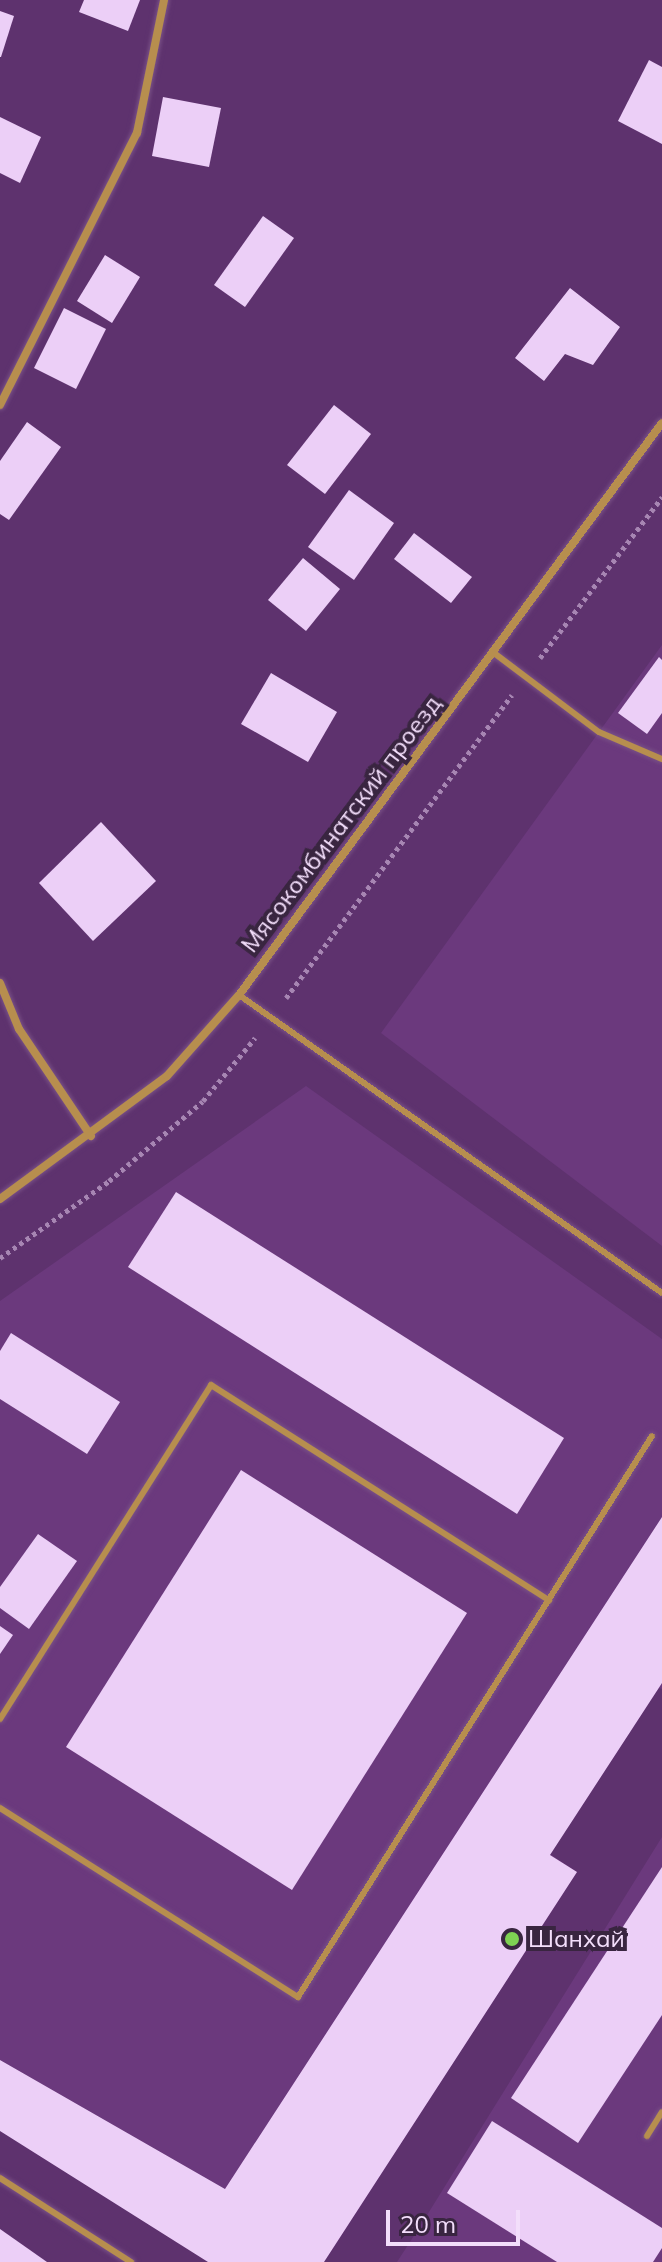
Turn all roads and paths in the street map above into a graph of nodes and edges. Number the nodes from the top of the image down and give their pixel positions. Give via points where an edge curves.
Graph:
1 (164, 0) edge
2 (0, 405) edge
3 (662, 423) edge
4 (662, 497) edge
5 (494, 653) junction
6 (526, 677) junction
7 (662, 759) edge
8 (0, 983) edge
9 (239, 995) junction
10 (271, 1018) junction
11 (91, 1136) junction
12 (0, 1199) edge
13 (0, 1258) edge
14 (662, 1293) edge
15 (652, 1436) dead end
16 (549, 1600) junction
17 (0, 1719) edge
18 (0, 1808) edge
19 (662, 2112) edge
20 (647, 2136) dead end
21 (0, 2178) edge
22 (131, 2262) edge

1 - 2 street via 137,133
3 - 5 street, Мясокомбинатский проезд
4 - 6 path
5 - 6 lane
5 - 9 street, Мясокомбинатский проезд
6 - 7 lane via 599,732
6 - 10 path
8 - 11 street via 19,1029
9 - 10 lane
9 - 11 street, Мясокомбинатский проезд via 167,1076
10 - 13 path via 203,1101 109,1181
10 - 14 lane
11 - 12 street, Мясокомбинатский проезд
15 - 16 lane
16 - 17 lane via 211,1385
16 - 18 lane via 298,1997
19 - 20 lane
21 - 22 lane

